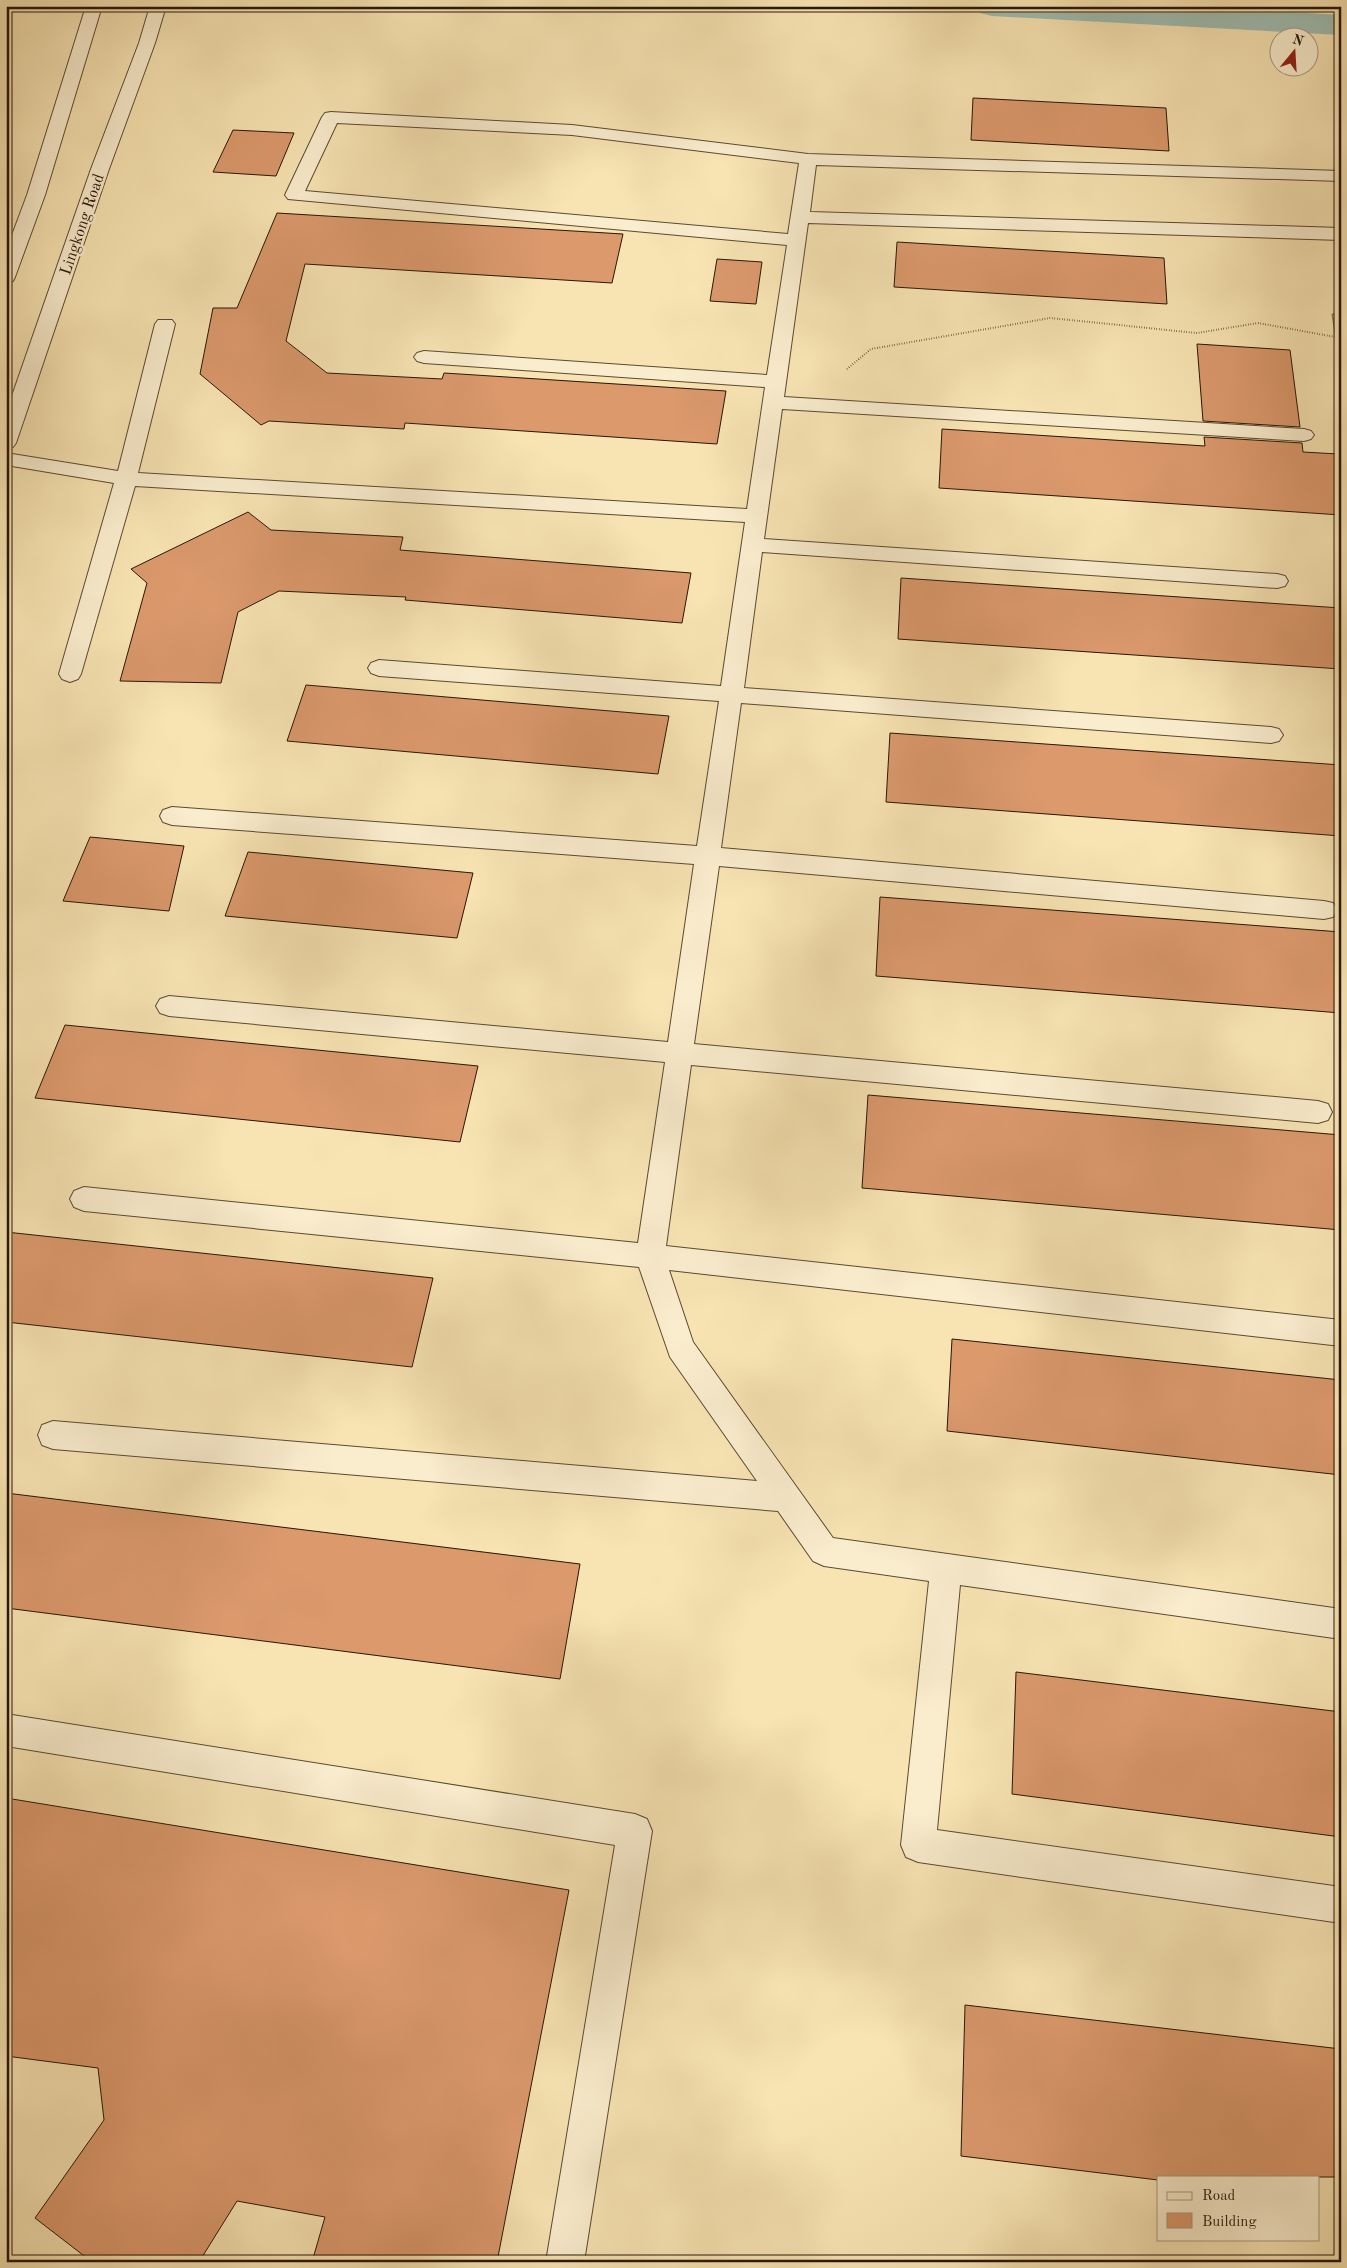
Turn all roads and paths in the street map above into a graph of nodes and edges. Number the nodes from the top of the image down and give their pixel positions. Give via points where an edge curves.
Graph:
1 (94, 6) edge
2 (158, 6) edge
3 (808, 159) junction
4 (1341, 176) edge
5 (799, 228) junction
6 (1341, 234) edge
7 (6, 277) edge
8 (165, 324) dead end
9 (1341, 338) edge
10 (424, 358) dead end
11 (775, 392) junction
12 (804, 404) junction
13 (1304, 434) dead end
14 (6, 443) edge
15 (6, 459) edge
16 (126, 479) junction
17 (757, 516) junction
18 (753, 545) junction
19 (1277, 581) dead end
20 (379, 668) dead end
21 (70, 674) dead end
22 (731, 696) junction
23 (1271, 735) dead end
24 (172, 816) dead end
25 (708, 856) junction
26 (1324, 910) dead end
27 (169, 1006) dead end
28 (679, 1054) junction
29 (1318, 1112) dead end
30 (84, 1199) dead end
31 (650, 1256) junction
32 (1341, 1333) edge
33 (54, 1435) dead end
34 (786, 1498) junction
35 (946, 1568) junction
36 (1341, 1624) edge
37 (6, 1730) edge
38 (1341, 1905) edge
39 (565, 2262) edge

1 - 7 street via 36,196
2 - 14 street, Lingkong Road
3 - 4 street
3 - 5 street
3 - 5 street via 572,130 331,117 294,195
5 - 6 street
5 - 11 street
8 - 16 street
9 - 12 path via 1258,323 1197,333 1050,318 871,349
10 - 11 street
11 - 12 street
11 - 17 street
12 - 13 street
15 - 16 street
16 - 17 street
16 - 21 street
17 - 18 street
18 - 19 street
18 - 22 street
20 - 22 street
22 - 23 street
22 - 25 street
24 - 25 street
25 - 26 street
25 - 28 street
27 - 28 street
28 - 29 street
28 - 31 street
30 - 31 street
31 - 32 street
31 - 34 street via 680,1348
33 - 34 street
34 - 35 street via 824,1551
35 - 36 street
35 - 38 street via 918,1845
37 - 39 street via 635,1831

